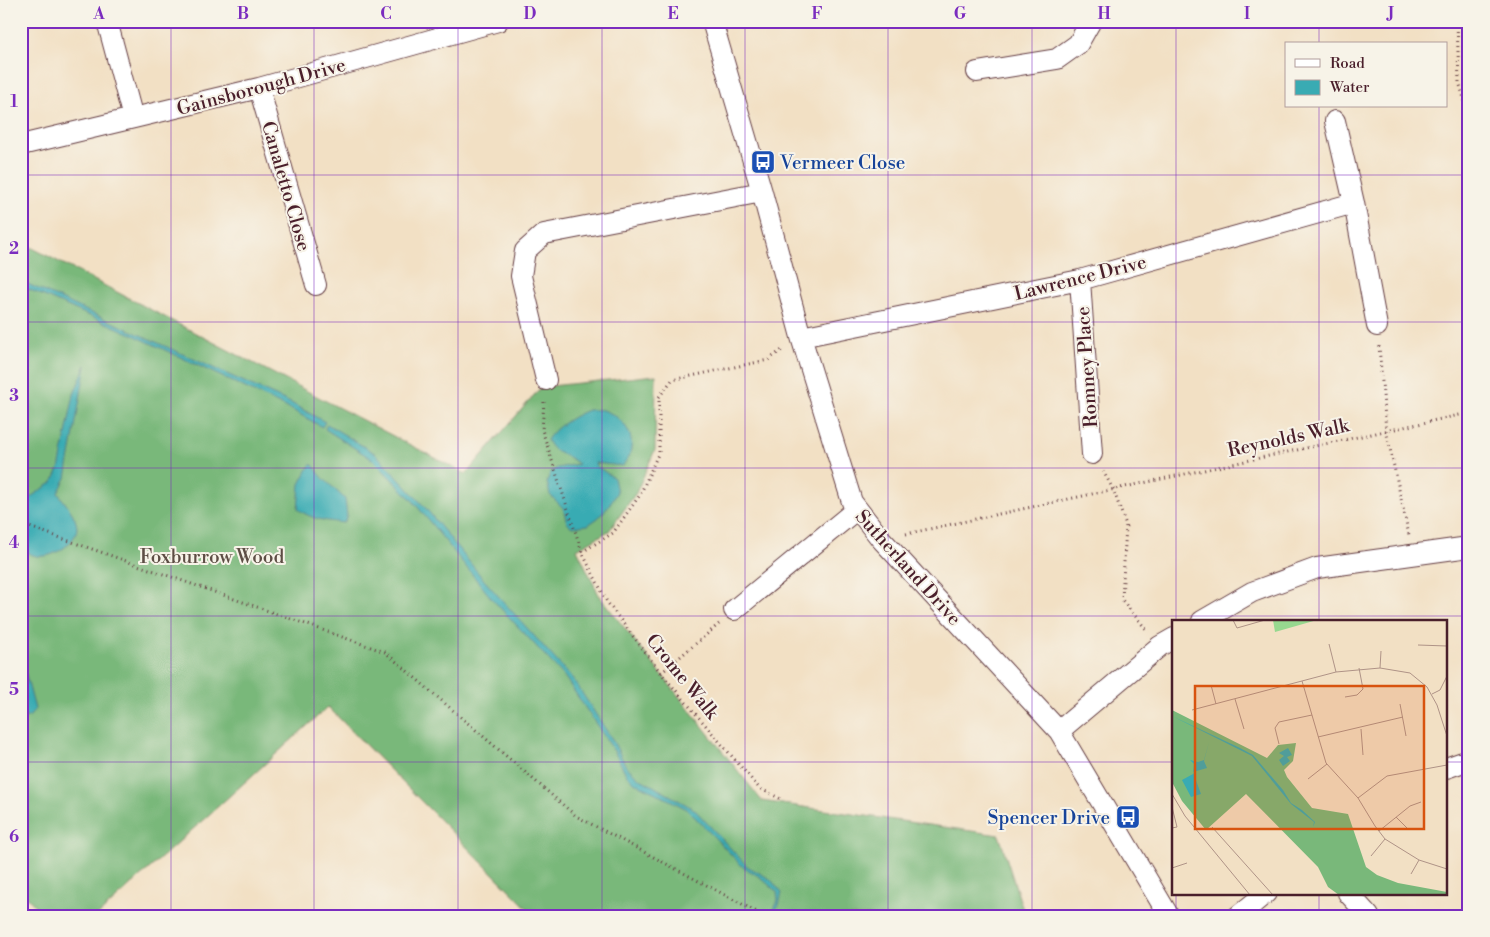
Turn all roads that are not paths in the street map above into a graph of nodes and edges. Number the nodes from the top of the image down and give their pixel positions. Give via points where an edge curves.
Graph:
1 (107, 21) edge
2 (498, 21) edge
3 (712, 21) edge
4 (1091, 21) edge
5 (977, 72) dead end
6 (259, 88) junction
7 (132, 118) junction
8 (1335, 122) dead end
9 (21, 145) edge
10 (762, 192) junction
11 (1354, 203) junction
12 (1080, 280) junction
13 (316, 285) dead end
14 (1377, 326) road end
15 (802, 336) junction
16 (546, 380) road end
17 (1092, 454) road end
18 (857, 509) junction
19 (1469, 547) edge
20 (734, 610) road end
21 (1204, 620) edge
22 (1167, 642) edge
23 (1059, 732) junction
24 (1469, 760) edge
25 (1448, 767) edge
26 (1265, 894) edge
27 (1349, 894) edge
28 (1169, 916) edge
29 (1238, 916) edge
30 (1369, 916) edge

1 - 7 street
2 - 6 street, Gainsborough Drive
3 - 10 street, Sutherland Drive
4 - 5 street via 1078,44 1057,59
6 - 7 street, Gainsborough Drive
6 - 13 street, Canaletto Close
7 - 9 street, Gainsborough Drive
8 - 11 street
10 - 15 street, Sutherland Drive
10 - 16 street via 544,234 525,251 521,276
11 - 12 street, Lawrence Drive
11 - 14 street
12 - 15 street, Lawrence Drive
12 - 17 street, Romney Place
15 - 18 street, Sutherland Drive via 852,502
18 - 20 street
18 - 23 street, Sutherland Drive
19 - 21 street via 1317,568 1252,592
22 - 23 street
23 - 28 street, Sutherland Drive
24 - 25 street
26 - 29 street
27 - 30 street

